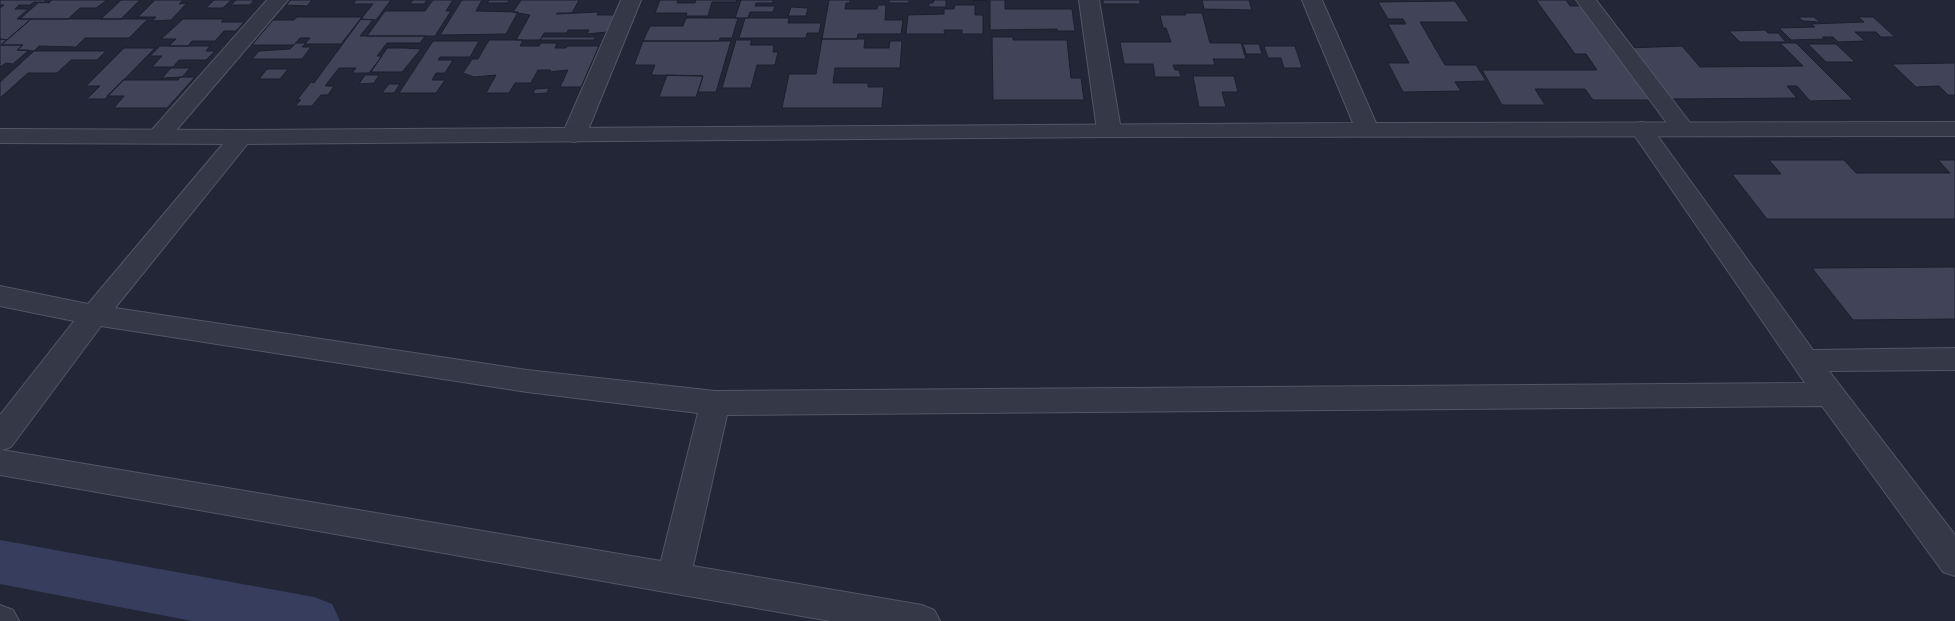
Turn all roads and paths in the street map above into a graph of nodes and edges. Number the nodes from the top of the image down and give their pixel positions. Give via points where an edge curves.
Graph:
1 (278, 0) edge
2 (631, 0) edge
3 (1089, 0) edge
4 (1312, 0) edge
5 (1586, 0) edge
6 (1367, 129) junction
7 (1641, 129) junction
8 (1683, 129) junction
9 (1955, 129) edge
10 (1109, 130) junction
11 (574, 135) junction
12 (0, 136) edge
13 (159, 136) junction
14 (240, 137) junction
15 (0, 296) edge
16 (94, 315) junction
17 (1955, 359) edge
18 (1805, 361) junction
19 (1830, 394) junction
20 (715, 403) junction
21 (0, 438) edge
22 (0, 462) edge
23 (1955, 561) edge
24 (673, 579) junction
25 (922, 621) edge

1 - 13 street
2 - 11 street
3 - 10 street
4 - 6 street
5 - 8 street
6 - 7 street
6 - 10 street
7 - 8 street
7 - 18 street
8 - 9 street
10 - 11 street
11 - 14 street
12 - 13 street
13 - 14 street
14 - 16 street
15 - 16 street
16 - 20 street via 527,381
16 - 21 street
17 - 18 street
18 - 19 street
19 - 20 street
19 - 23 street
20 - 24 street
22 - 24 street
24 - 25 street

